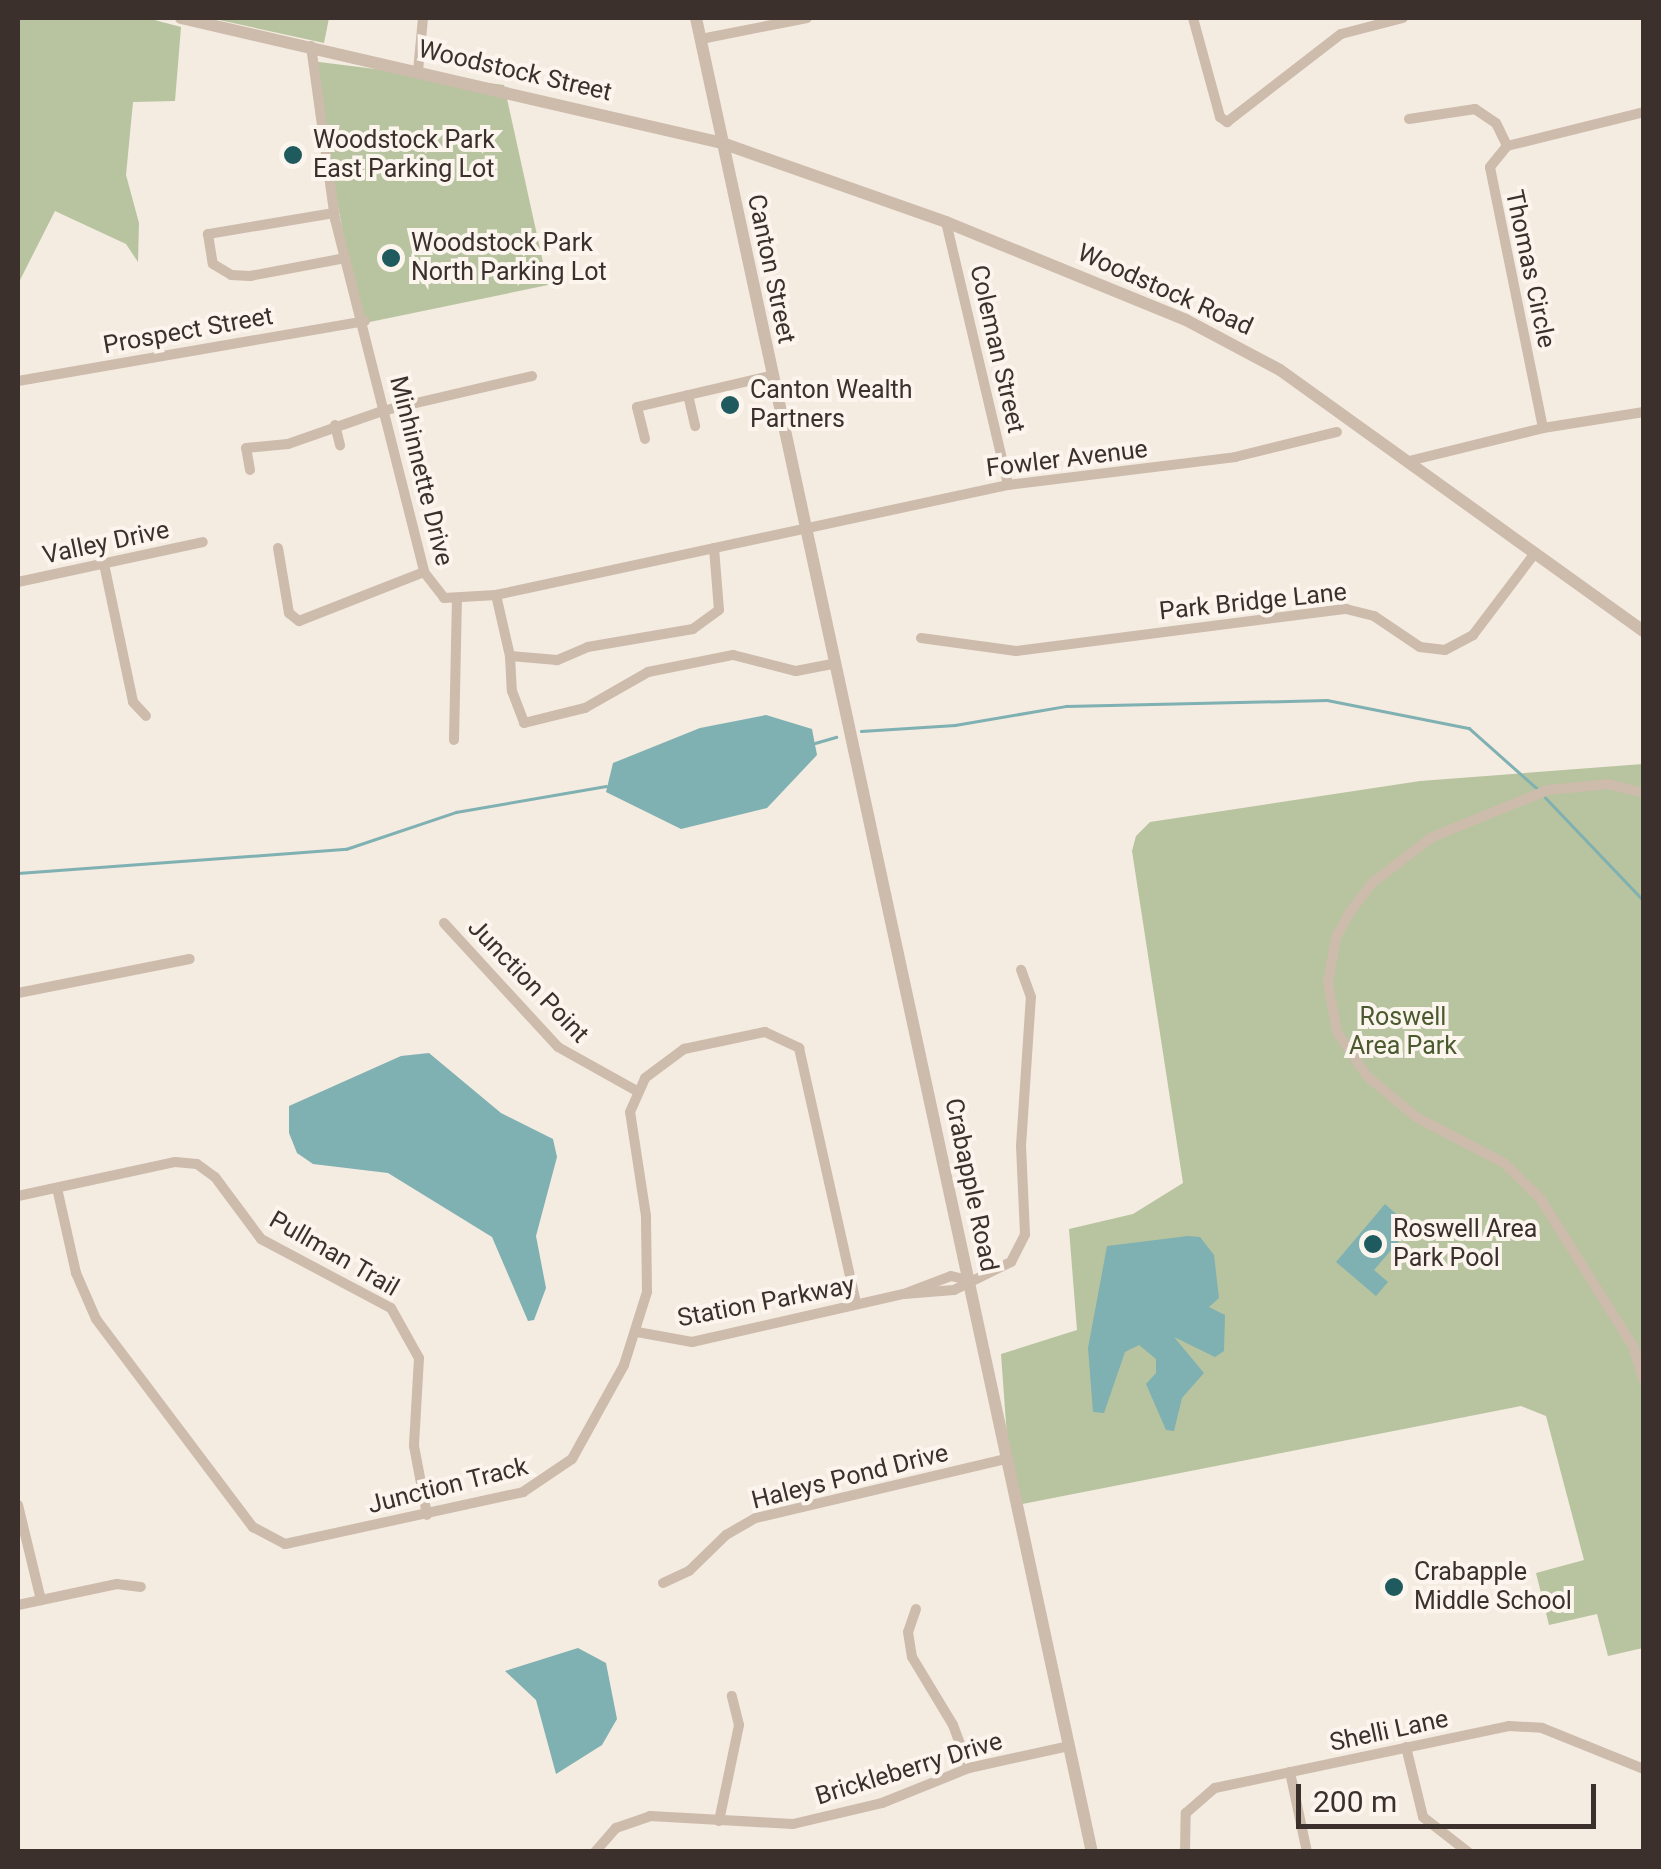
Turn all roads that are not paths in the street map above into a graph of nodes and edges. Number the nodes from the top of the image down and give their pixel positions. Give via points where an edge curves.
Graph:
1 (181, 18) edge
2 (423, 18) edge
3 (696, 18) edge
4 (806, 18) edge
5 (1193, 18) edge
6 (1403, 18) edge
7 (701, 39) junction
8 (310, 46) junction
9 (418, 71) junction
10 (1644, 112) edge
11 (1220, 117) junction
12 (1409, 119) dead end
13 (1210, 127) dead end
14 (722, 143) junction
15 (1507, 146) junction
16 (334, 213) junction
17 (946, 222) junction
18 (345, 258) junction
19 (365, 322) junction
20 (532, 376) dead end
21 (770, 376) junction
22 (18, 381) edge
23 (688, 395) junction
24 (382, 411) junction
25 (1644, 412) edge
26 (334, 426) junction
27 (694, 426) dead end
28 (1544, 428) junction
29 (1337, 432) dead end
30 (645, 439) dead end
31 (340, 445) dead end
32 (1409, 461) junction
33 (250, 470) dead end
34 (1008, 484) junction
35 (803, 530) junction
36 (203, 542) dead end
37 (278, 548) dead end
38 (714, 548) junction
39 (1534, 553) junction
40 (104, 564) junction
41 (424, 572) junction
42 (18, 582) edge
43 (496, 595) junction
44 (457, 599) junction
45 (1644, 632) edge
46 (922, 638) dead end
47 (510, 656) junction
48 (833, 664) junction
49 (146, 716) dead end
50 (454, 740) dead end
51 (1644, 793) edge
52 (444, 923) dead end
53 (190, 959) dead end
54 (1020, 970) dead end
55 (18, 993) edge
56 (637, 1091) junction
57 (57, 1188) junction
58 (18, 1196) edge
59 (968, 1280) junction
60 (856, 1304) junction
61 (638, 1332) junction
62 (1644, 1382) edge
63 (1006, 1459) junction
64 (18, 1505) edge
65 (427, 1514) junction
66 (664, 1582) dead end
67 (141, 1587) dead end
68 (41, 1600) junction
69 (18, 1605) edge
70 (916, 1609) dead end
71 (732, 1696) dead end
72 (1068, 1746) junction
73 (1406, 1748) junction
74 (969, 1768) junction
75 (1644, 1769) edge
76 (1290, 1772) junction
77 (719, 1821) junction
78 (595, 1852) edge
79 (1092, 1852) edge
80 (1185, 1852) edge
81 (1307, 1852) edge
82 (1468, 1852) edge

1 - 8 street, Woodstock Street
2 - 9 street
3 - 7 street, Canton Street
4 - 7 street
5 - 11 street
6 - 11 street via 1341,34 1236,120
7 - 14 street, Canton Street
8 - 9 street, Woodstock Street
8 - 16 street, Minhinnette Drive
9 - 14 street, Woodstock Street
10 - 15 street
11 - 13 street
12 - 15 street via 1475,109 1496,123
14 - 17 street, Woodstock Road
14 - 21 street, Canton Street
15 - 28 street, Thomas Circle via 1492,159 1489,177
16 - 18 street, Minhinnette Drive
16 - 18 street via 208,234 213,264 250,276
17 - 32 street, Woodstock Road via 1233,342
17 - 34 street, Coleman Street
18 - 19 street, Minhinnette Drive
19 - 22 street, Prospect Street
19 - 24 street, Minhinnette Drive
20 - 24 street
21 - 23 street
21 - 35 street, Canton Street
23 - 27 street
23 - 30 street via 637,407
24 - 26 street
24 - 41 street, Minhinnette Drive
25 - 28 street
26 - 31 street
26 - 33 street via 288,444 246,448
28 - 32 street
29 - 34 street, Fowler Avenue via 1235,457
32 - 39 street, Woodstock Road
34 - 35 street, Fowler Avenue
35 - 38 street, Minhinnette Drive
35 - 48 street, Crabapple Road
36 - 40 street, Valley Drive
37 - 41 street via 289,613 299,621
38 - 43 street, Minhinnette Drive
38 - 47 street via 719,610 680,636 599,645 557,660
39 - 45 street, Woodstock Road
39 - 46 street, Park Bridge Lane via 1473,635 1445,650 1420,647 1374,616 1346,609 1016,651
40 - 42 street, Valley Drive
40 - 49 street via 133,702
41 - 44 street, Minhinnette Drive via 433,591
43 - 44 street, Minhinnette Drive
43 - 47 street
44 - 50 street
47 - 48 street via 512,691 524,723 539,724 585,708 648,672 733,655 796,670
48 - 59 street, Crabapple Road
51 - 62 street via 1609,784 1560,788 1432,836 1372,884 1350,912 1336,937 1328,983 1337,1032 1367,1076 1416,1117 1504,1163 1540,1198 1634,1346
52 - 56 street, Junction Point via 558,1046
53 - 55 street
54 - 59 street, Station Parkway via 1031,997 1021,1144 1025,1234 1005,1268
56 - 60 street via 656,1065 684,1049 765,1032 788,1038 804,1061
56 - 61 street, Junction Track via 629,1132 649,1254
57 - 58 street, Pullman Trail
57 - 65 street, Junction Track via 76,1273 96,1319 259,1533 295,1544
57 - 65 street, Pullman Trail via 176,1162 197,1164 215,1177 261,1238 390,1308 409,1330 419,1358 414,1446
59 - 60 street, Station Parkway via 951,1276
59 - 63 street, Crabapple Road
60 - 61 street, Station Parkway via 692,1342
61 - 65 street, Junction Track via 582,1444 559,1472 523,1492
63 - 66 street, Haleys Pond Drive via 756,1518 726,1535 689,1571
63 - 72 street, Crabapple Road
64 - 68 street
67 - 68 street via 117,1584
68 - 69 street
70 - 74 street via 908,1632 912,1657 953,1725
71 - 77 street via 739,1725
72 - 74 street, Brickleberry Drive
72 - 79 street, Crabapple Road
73 - 75 street, Shelli Lane via 1531,1726
73 - 76 street, Shelli Lane
73 - 82 street via 1423,1816
74 - 77 street, Brickleberry Drive via 827,1817 775,1826
76 - 80 street, Shelli Lane via 1205,1792 1186,1812
76 - 81 street
77 - 78 street, Brickleberry Drive via 650,1816 616,1828

